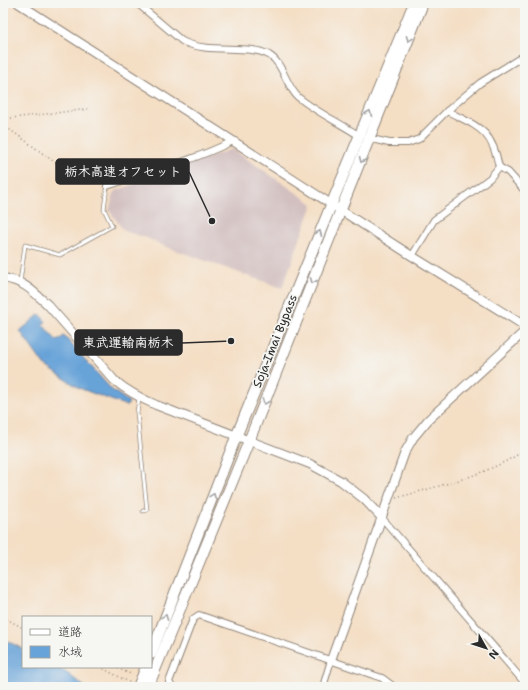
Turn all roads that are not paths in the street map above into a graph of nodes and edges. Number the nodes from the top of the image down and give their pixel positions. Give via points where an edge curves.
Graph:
1 (18, 3) edge
2 (137, 3) edge
3 (414, 3) edge
4 (424, 3) edge
5 (525, 55) edge
6 (447, 111) junction
7 (355, 133) dead end
8 (376, 140) dead end
9 (233, 141) junction
10 (499, 167) junction
11 (107, 186) joint
12 (525, 191) edge
13 (331, 205) junction
14 (342, 211) junction
15 (412, 256) junction
16 (3, 278) edge
17 (20, 282) junction
18 (525, 326) edge
19 (525, 331) edge
20 (139, 398) junction
21 (236, 437) junction
22 (249, 441) junction
23 (143, 511) dead end
24 (382, 518) junction
25 (152, 651) edge
26 (331, 660) junction
27 (146, 668) edge
28 (525, 683) edge
29 (138, 687) edge
30 (148, 687) edge
31 (172, 687) edge
32 (322, 687) edge
33 (394, 687) edge

1 - 9 street
2 - 7 street via 190,45 260,52 270,56 297,96
13 -> 3 main road, Soja-Imai Bypass
4 -> 14 main road, Soja-Imai Bypass
5 - 6 street via 480,83
6 - 8 street via 419,139 408,143
6 - 10 street via 482,129 496,153
9 - 11 street via 216,150
9 - 13 street
10 - 12 street via 508,172
10 - 15 street via 490,178 434,220
11 - 17 lane via 104,209 112,226 60,255 25,245
13 - 14 street
21 -> 13 main road, Soja-Imai Bypass
14 - 15 street
14 -> 22 main road, Soja-Imai Bypass
15 - 18 street
16 - 17 street
17 - 20 street via 48,305 114,380
19 - 24 street via 428,420 413,438 405,452
20 - 21 street
20 - 23 lane via 137,413 147,510
21 - 22 street
25 -> 21 main road, Soja-Imai Bypass
22 - 24 street via 310,464 341,481 364,499
22 - 30 main road, Soja-Imai Bypass
24 - 26 street
24 - 28 street
26 - 31 street via 199,615 193,619 169,682
26 - 32 street
26 - 33 street via 382,678
27 - 29 main road

